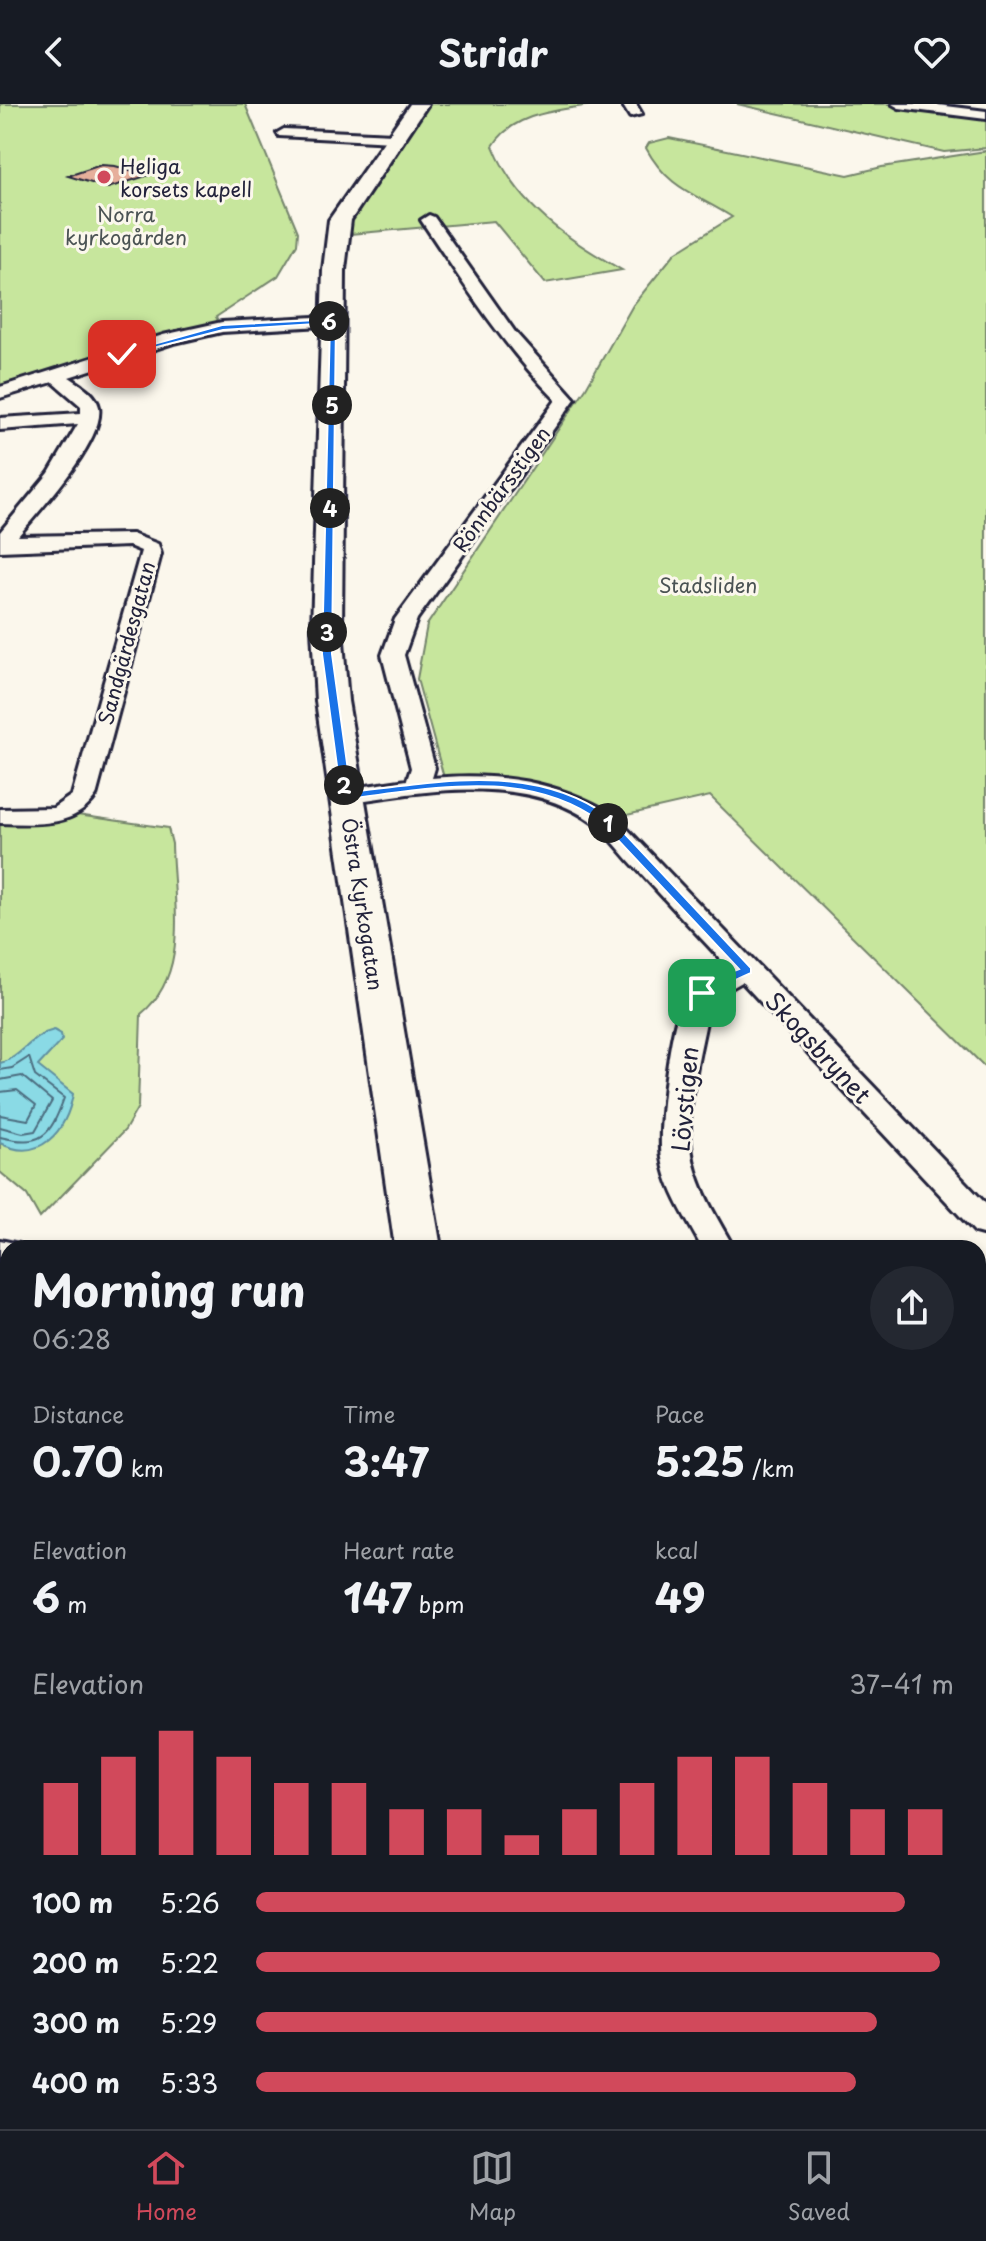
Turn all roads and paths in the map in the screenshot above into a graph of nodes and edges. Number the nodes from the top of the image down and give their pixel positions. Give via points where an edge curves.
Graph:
1 (419, 104) edge
2 (899, 104) edge
3 (986, 115) edge
4 (284, 133) dead end
5 (393, 138) junction
6 (429, 220) dead end
7 (333, 321) junction
8 (58, 377) junction
9 (0, 393) edge
10 (91, 418) junction
11 (0, 424) edge
12 (25, 514) junction
13 (0, 515) edge
14 (1, 544) edge
15 (417, 788) junction
16 (346, 796) junction
17 (0, 816) edge
18 (747, 970) junction
19 (986, 1224) edge
20 (417, 1240) edge
21 (714, 1240) edge

1 - 5 street, Östra Kyrkogatan
2 - 3 street
4 - 5 street
5 - 7 street, Östra Kyrkogatan via 340,220
6 - 15 street, Rönnbärsstigen via 506,332 566,399 406,619 393,655 423,768
7 - 8 street via 222,327
7 - 16 street, Östra Kyrkogatan via 327,654
8 - 9 street
8 - 10 street via 86,399
10 - 11 street
10 - 12 street via 80,443
12 - 13 street
12 - 14 street
14 - 17 street, Sandgärdesgatan via 132,540 151,548 151,554 84,796 63,813
15 - 16 street, Skogsbrynet
15 - 18 street, Skogsbrynet via 510,784 583,804 605,820
16 - 20 street, Östra Kyrkogatan
18 - 19 street, Skogsbrynet
18 - 21 street, Lövstigen via 702,993 695,1006 676,1131 684,1183

